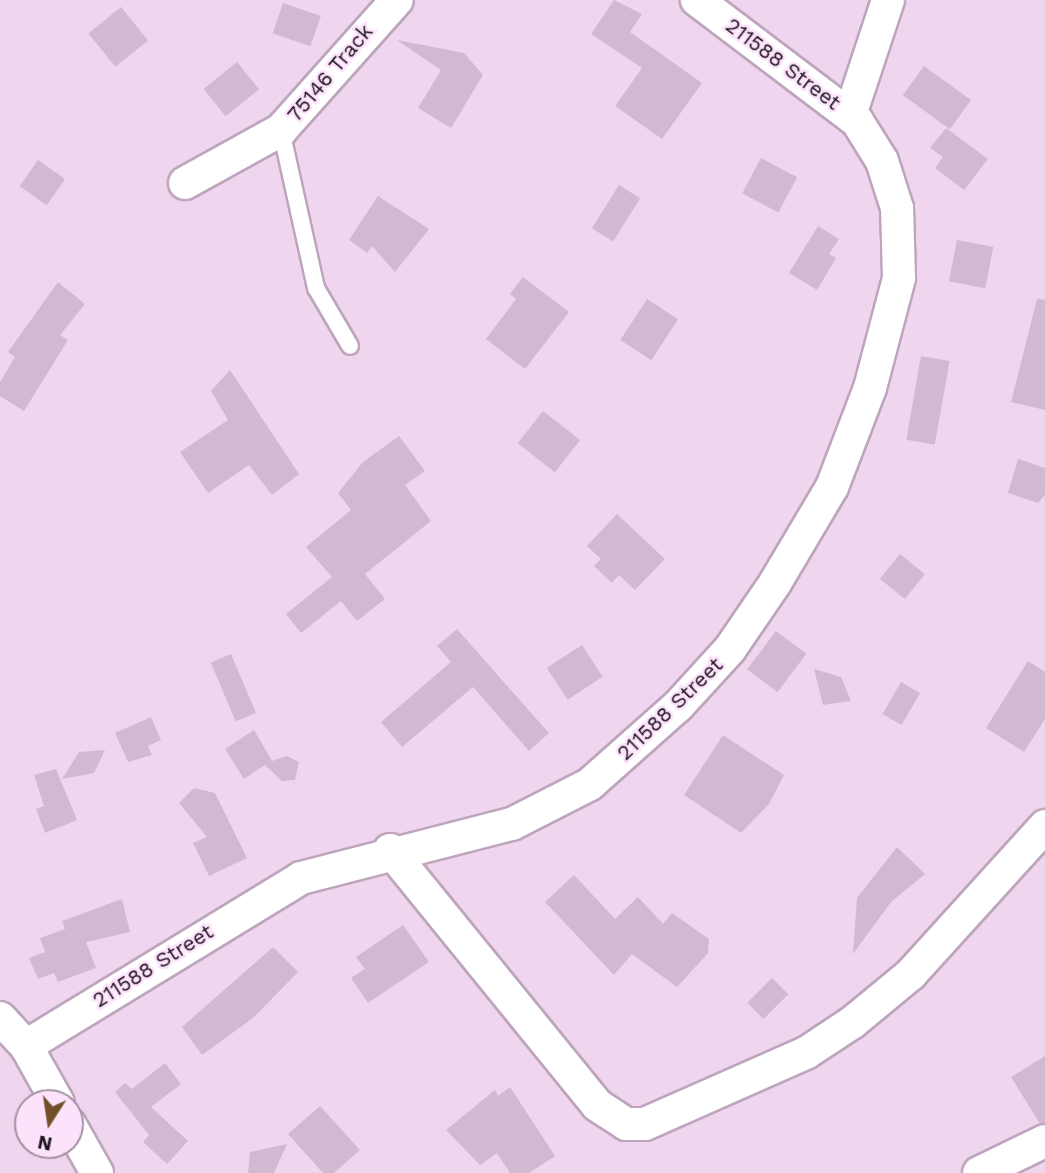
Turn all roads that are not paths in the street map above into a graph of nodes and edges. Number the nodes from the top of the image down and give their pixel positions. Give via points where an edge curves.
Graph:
1 (397, 0) edge
2 (697, 0) edge
3 (888, 0) edge
4 (850, 115) junction
5 (281, 130) junction
6 (185, 183) dead end
7 (350, 346) dead end
8 (1045, 826) edge
9 (390, 850) junction
10 (0, 1018) edge
11 (26, 1046) junction
12 (50, 1089) edge
13 (1045, 1141) edge
14 (84, 1151) edge
15 (96, 1173) edge
16 (979, 1173) edge

1 - 5 street, 75146 Track
2 - 4 street, 211588 Street
3 - 4 street
4 - 9 street, 211588 Street via 882,161 897,208 898,278 870,388 832,486 775,583 730,649 687,696 590,784 512,824
5 - 6 street, 75146 Track
5 - 7 lane via 316,288
8 - 9 street via 912,974 853,1022 806,1053 645,1125 626,1124 597,1105
9 - 11 street, 211588 Street via 301,878
10 - 11 street
11 - 12 street
13 - 16 street
14 - 15 street

